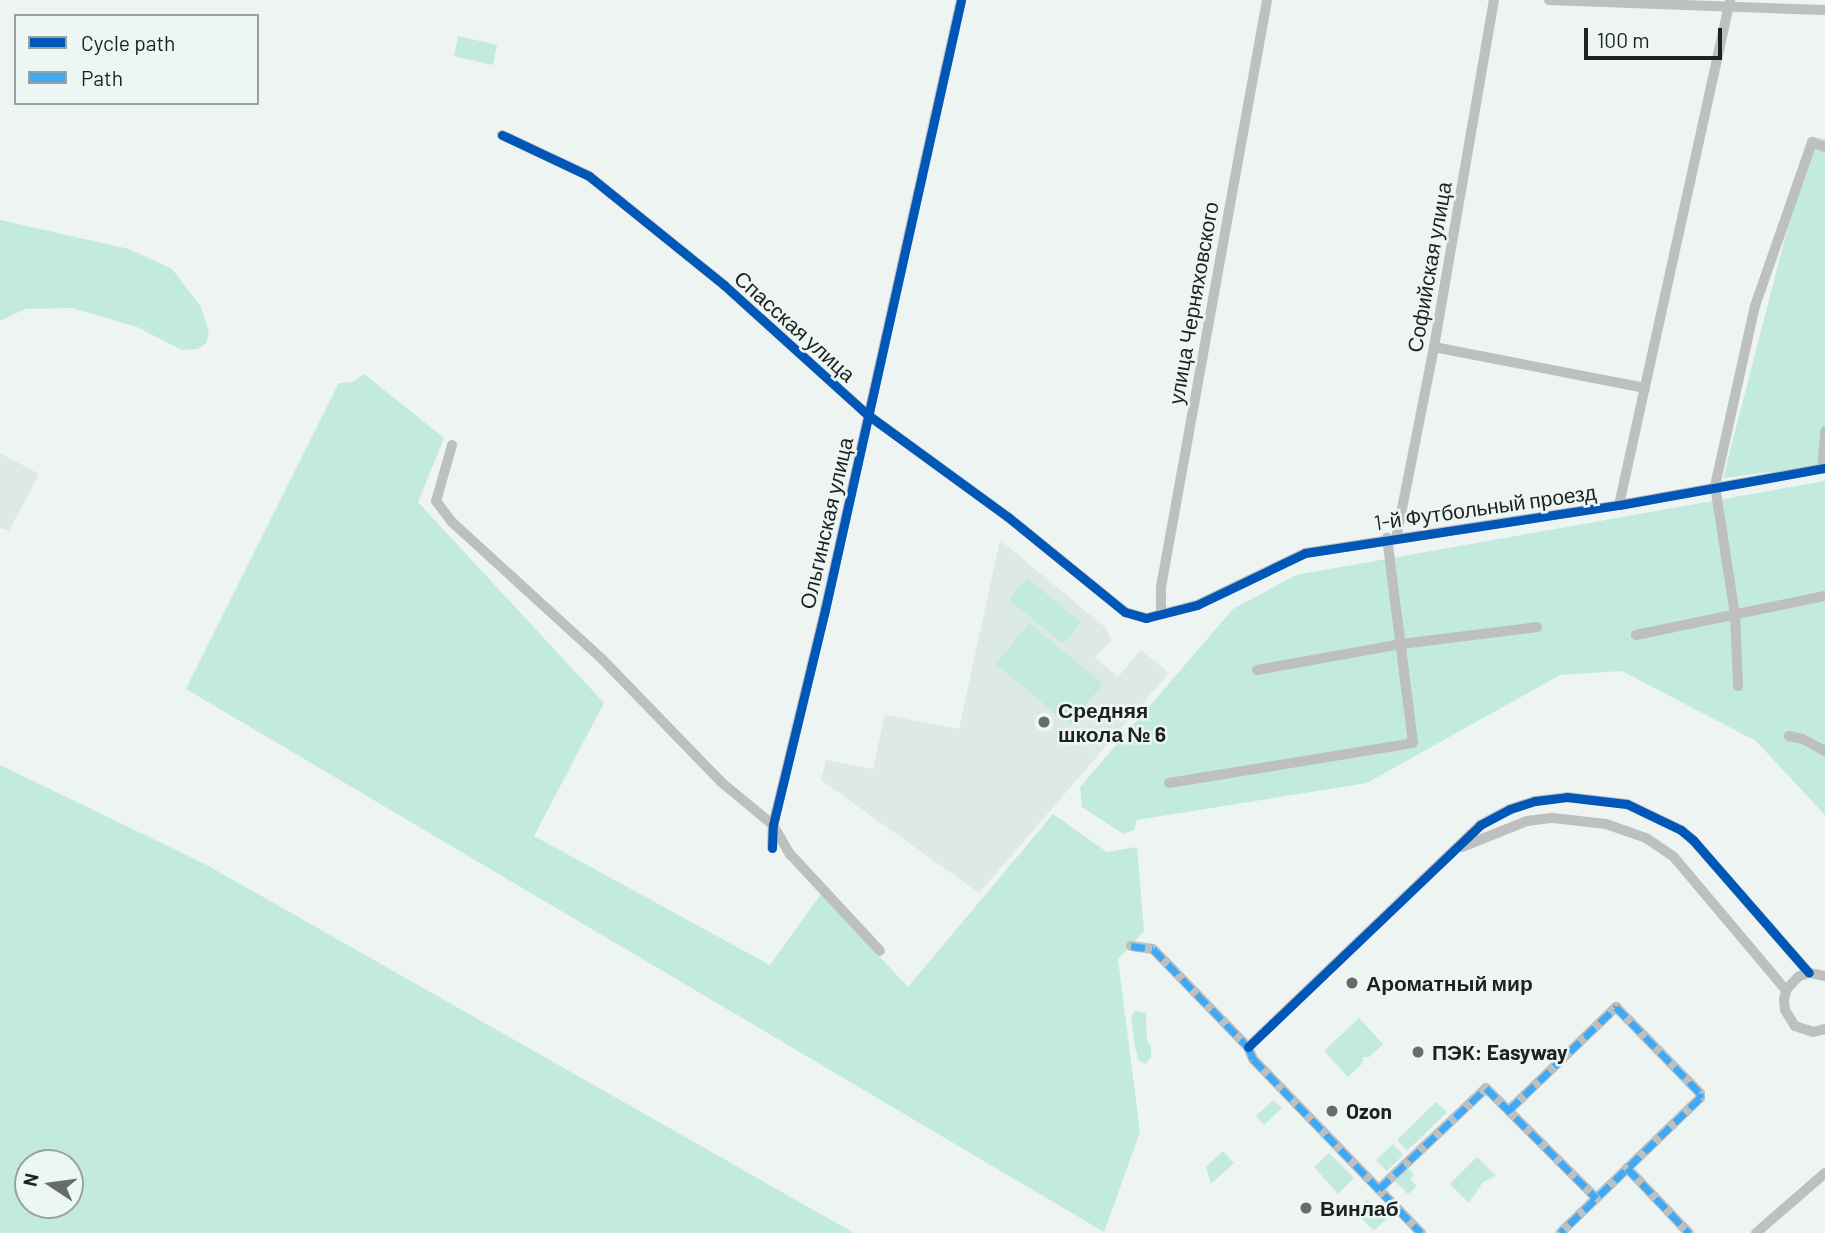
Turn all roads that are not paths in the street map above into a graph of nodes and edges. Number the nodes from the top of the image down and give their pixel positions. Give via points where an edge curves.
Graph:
1 (961, 0) edge
2 (1268, 0) edge
3 (1494, 0) edge
4 (1549, 0) edge
5 (1729, 3) edge
6 (1825, 10) edge
7 (502, 135) dead end
8 (1825, 147) edge
9 (1434, 347) junction
10 (1645, 388) junction
11 (868, 415) junction
12 (1825, 431) edge
13 (452, 445) dead end
14 (1824, 469) edge
15 (1715, 486) junction
16 (1619, 505) junction
17 (1392, 539) junction
18 (1825, 596) edge
19 (1160, 613) junction
20 (1735, 615) junction
21 (1537, 627) dead end
22 (1636, 635) dead end
23 (1401, 644) junction
24 (1257, 670) dead end
25 (1738, 686) dead end
26 (1788, 736) dead end
27 (1825, 751) edge
28 (1169, 783) dead end
29 (773, 825) junction
30 (772, 848) dead end
31 (1453, 851) junction
32 (1131, 946) dead end
33 (880, 951) dead end
34 (1809, 973) junction
35 (1825, 976) edge
36 (1786, 990) junction
37 (1825, 1029) edge
38 (1248, 1047) junction
39 (1508, 1110) junction
40 (1627, 1168) junction
41 (1825, 1173) edge
42 (1379, 1189) junction
43 (1596, 1198) junction
44 (1421, 1233) edge
45 (1560, 1233) edge
46 (1689, 1233) edge
47 (1756, 1233) edge

1 - 11 street, Ольгинская улица
2 - 19 street, улица Черняховского via 1161,587
3 - 9 street, Софийская улица
4 - 5 street
5 - 6 street
5 - 10 street, 1-й Футбольный проезд
7 - 11 street, Спасская улица via 589,176 724,285
8 - 15 street via 1812,142 1755,306
9 - 10 street
9 - 17 street, Софийская улица
10 - 16 street, 1-й Футбольный проезд
11 - 19 street, Спасская улица via 1008,517 1125,612 1146,618
11 - 29 street, Ольгинская улица
12 - 14 street
13 - 29 street via 436,502 452,522 602,659 721,782
14 - 15 street, 1-й Футбольный проезд
15 - 16 street, 1-й Футбольный проезд
15 - 20 street
16 - 17 street, 1-й Футбольный проезд
17 - 19 street, 1-й Футбольный проезд via 1305,553 1197,605
17 - 23 street, Софийская улица
18 - 20 street
20 - 22 street
20 - 25 street
21 - 23 street
23 - 24 street
23 - 28 street, Софийская улица via 1413,743
26 - 27 street
29 - 30 street, Ольгинская улица
29 - 33 street via 790,854
31 - 34 street via 1480,825 1535,801 1567,797 1627,804 1693,840
31 - 36 street via 1527,821 1553,818 1606,824 1646,838 1674,856
31 - 38 street
32 - 38 street via 1153,949
34 - 35 street
34 - 36 street
36 - 37 street via 1785,1010 1795,1026 1813,1032
38 - 42 street via 1253,1059
39 - 40 street via 1616,1007 1701,1095
39 - 42 street via 1486,1088
39 - 43 street
40 - 43 street
40 - 46 street
41 - 47 street
42 - 44 street
43 - 45 street

